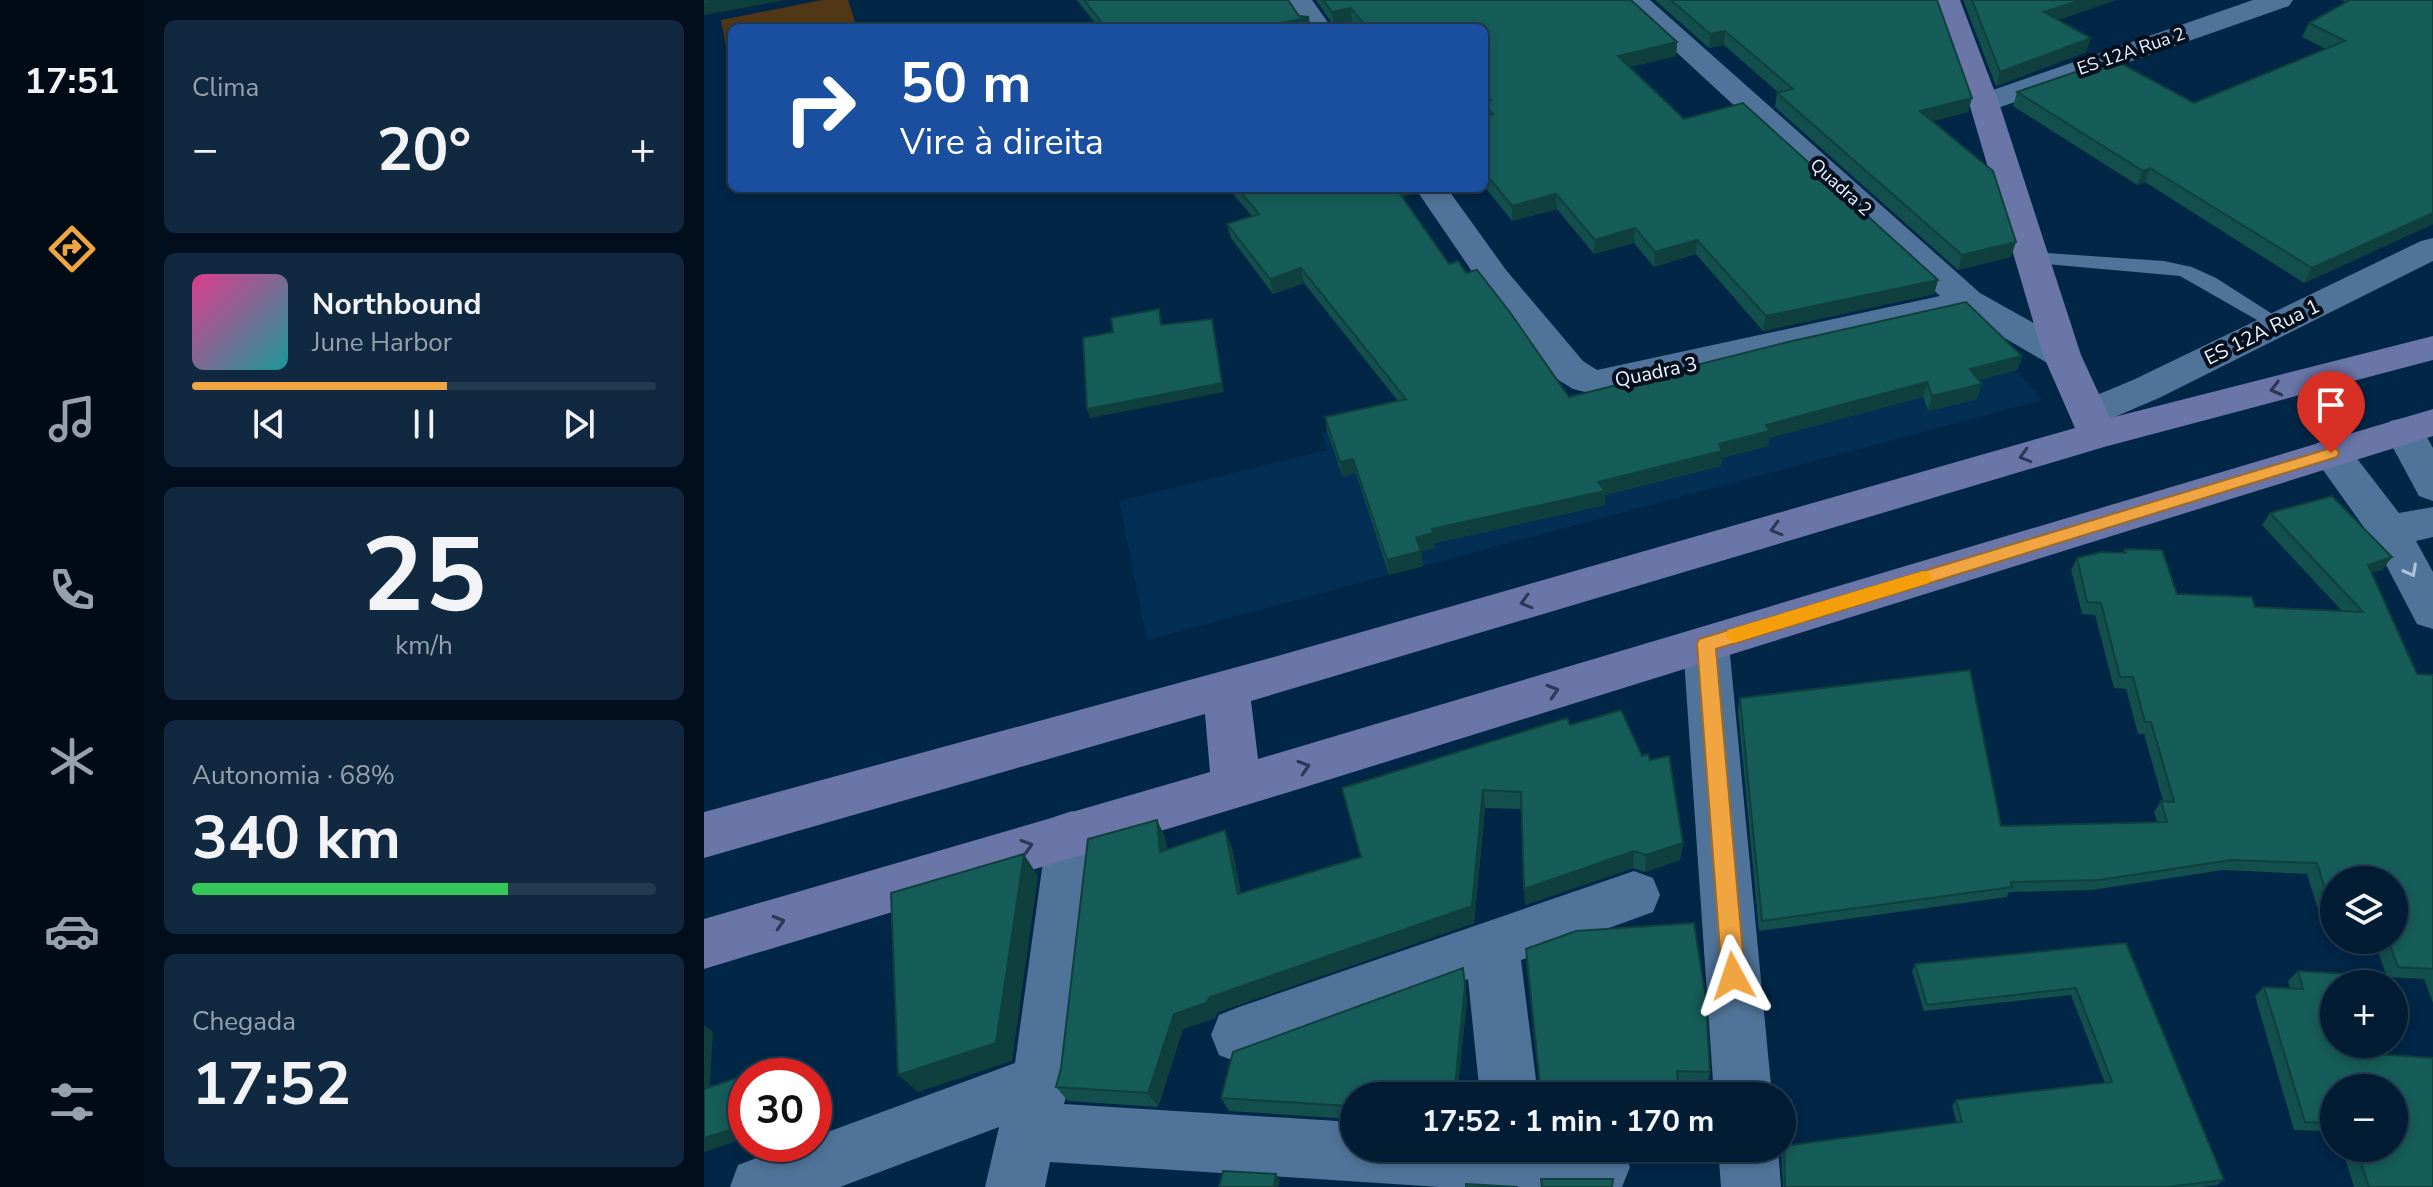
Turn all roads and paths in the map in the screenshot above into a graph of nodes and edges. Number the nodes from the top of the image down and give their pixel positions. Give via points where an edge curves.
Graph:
1 (1298, 0) edge
2 (1634, 0) edge
3 (1946, 0) edge
4 (2279, 0) edge
5 (1315, 24) edge
6 (1984, 103) junction
7 (1434, 192) edge
8 (2433, 248) edge
9 (2032, 258) junction
10 (1967, 301) junction
11 (2278, 324) junction
12 (2062, 355) junction
13 (2425, 359) edge
14 (2094, 424) junction
15 (2419, 426) edge
16 (2331, 453) junction
17 (2433, 486) edge
18 (2433, 522) edge
19 (2389, 531) junction
20 (2433, 612) edge
21 (1706, 644) junction
22 (1226, 687) junction
23 (1236, 785) junction
24 (1072, 833) junction
25 (704, 835) edge
26 (1634, 895) dead end
27 (704, 944) edge
28 (1492, 947) junction
29 (1239, 1035) dead end
30 (1507, 1082) edge
31 (1742, 1082) edge
32 (1034, 1106) junction
33 (1340, 1137) edge
34 (1565, 1162) edge
35 (1749, 1162) edge
36 (1600, 1167) dead end
37 (760, 1187) edge
38 (1015, 1187) edge
39 (1751, 1187) edge

1 - 5 street
2 - 10 street, Quadra 2
3 - 6 main road
4 - 6 street, ES 12A Rua 2
6 - 9 main road
7 - 10 street, Quadra 3 via 1494,278 1570,370 1586,380 1616,382
8 - 11 street, ES 12A Rua 1
9 - 11 lane via 2185,271
9 - 12 main road
10 - 12 street, Quadra 2
11 - 14 street, ES 12A Rua 1
12 - 14 main road
13 -> 14 main road
14 -> 22 main road
15 - 16 main road
15 - 17 street
16 - 19 street
16 - 21 main road
18 - 19 street
19 -> 20 street
23 -> 21 main road
21 - 31 street
22 - 23 main road
22 - 25 main road
23 - 24 main road
27 -> 24 main road
24 - 32 street
26 - 28 street
28 - 29 street
28 - 30 street
32 - 33 street
32 - 37 street
32 - 38 street
34 - 36 street
35 - 39 street

